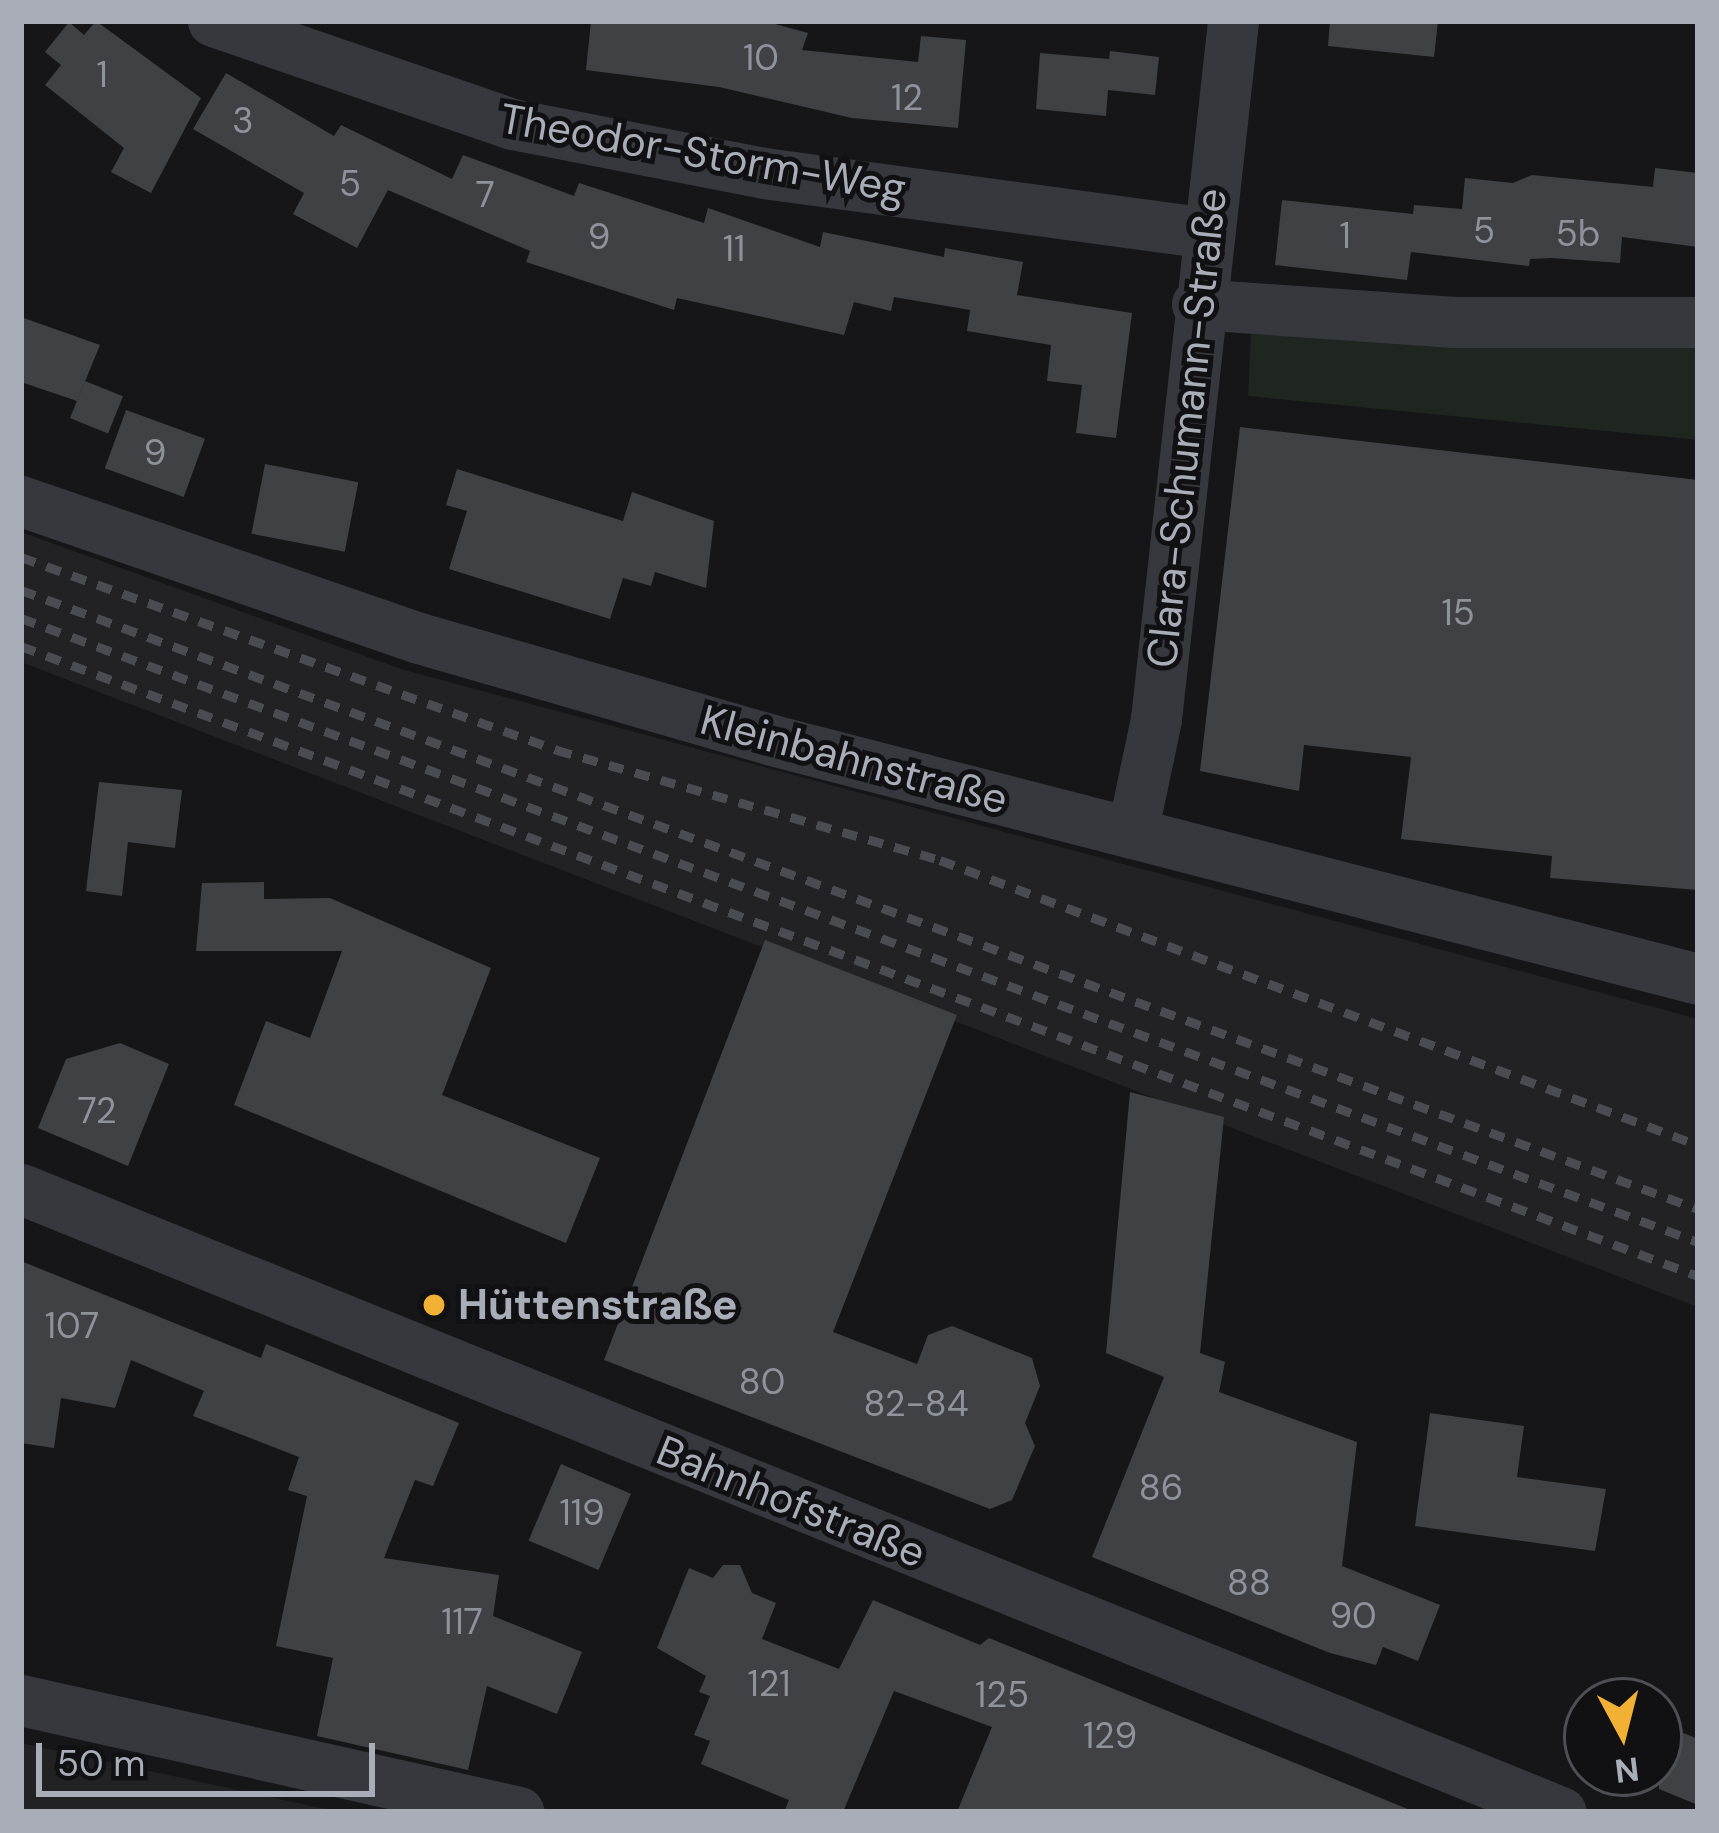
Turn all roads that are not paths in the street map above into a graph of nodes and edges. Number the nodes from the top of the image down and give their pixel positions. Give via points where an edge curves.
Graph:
1 (213, 21) edge
2 (1233, 21) edge
3 (1206, 233) junction
4 (1196, 304) junction
5 (1698, 322) edge
6 (21, 501) edge
7 (1132, 833) junction
8 (1698, 979) edge
9 (21, 1189) edge
10 (21, 1700) edge
11 (520, 1812) edge
12 (1561, 1812) edge

1 - 3 street, Theodor-Storm-Weg via 512,124 764,173
2 - 3 street, Clara-Schumann-Straße
3 - 4 street, Clara-Schumann-Straße
4 - 5 street via 1454,322
4 - 7 street, Clara-Schumann-Straße via 1156,719
6 - 7 street, Kleinbahnstraße via 441,644
7 - 8 street, Kleinbahnstraße
9 - 12 street, Bahnhofstraße
10 - 11 street

